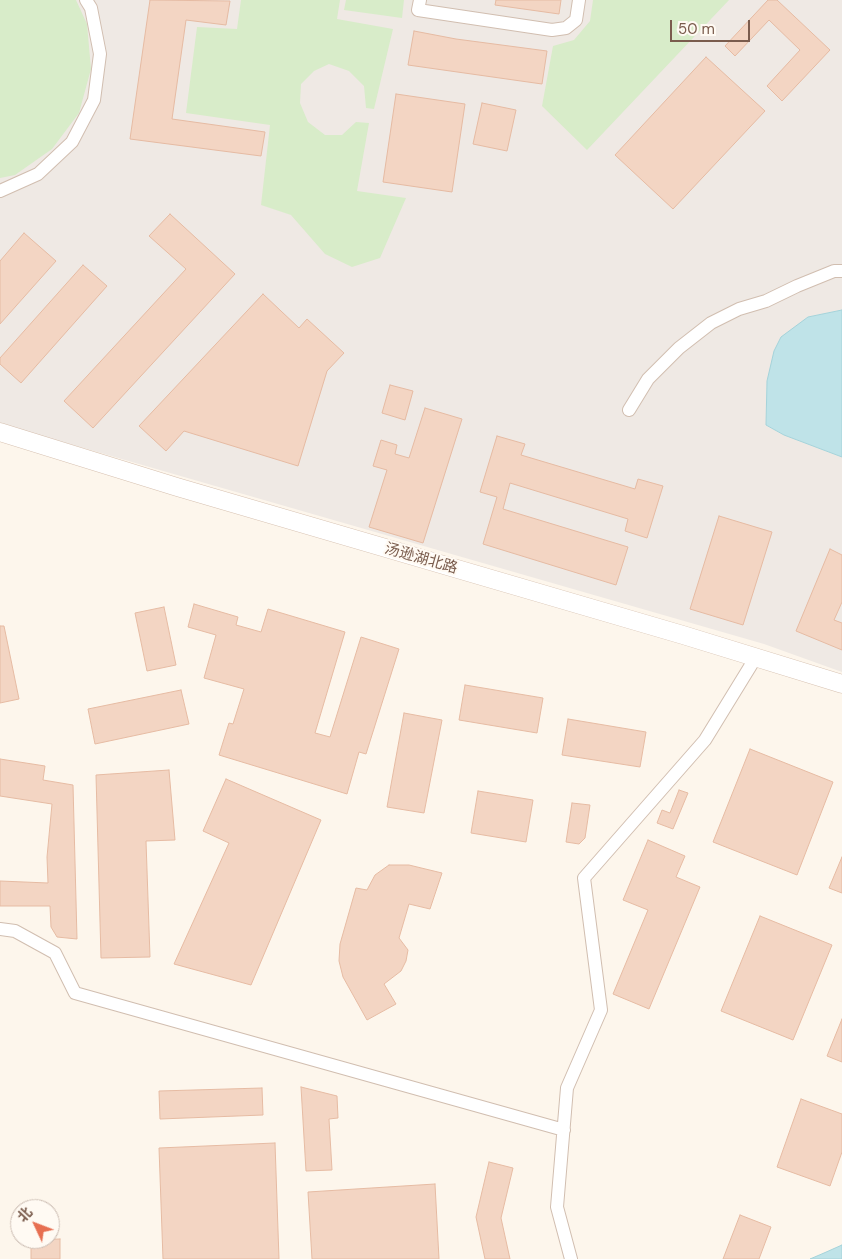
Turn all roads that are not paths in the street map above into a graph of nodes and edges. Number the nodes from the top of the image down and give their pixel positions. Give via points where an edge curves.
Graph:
1 (86, 0) edge
2 (420, 0) edge
3 (579, 0) edge
4 (0, 191) edge
5 (842, 270) edge
6 (630, 410) dead end
7 (0, 432) edge
8 (756, 658) junction
9 (842, 684) edge
10 (0, 929) edge
11 (564, 1130) junction
12 (571, 1259) edge

1 - 4 street via 91,8 100,54 94,100 72,142 38,174
2 - 3 street via 418,10 552,30 566,28 576,20
5 - 6 street via 711,323 648,378
7 - 8 main road, 汤逊湖北路
8 - 9 main road, 汤逊湖北路
8 - 11 street via 705,740 584,878 601,1010 567,1088
10 - 11 street via 15,931 55,954 75,993
11 - 12 street via 557,1207

